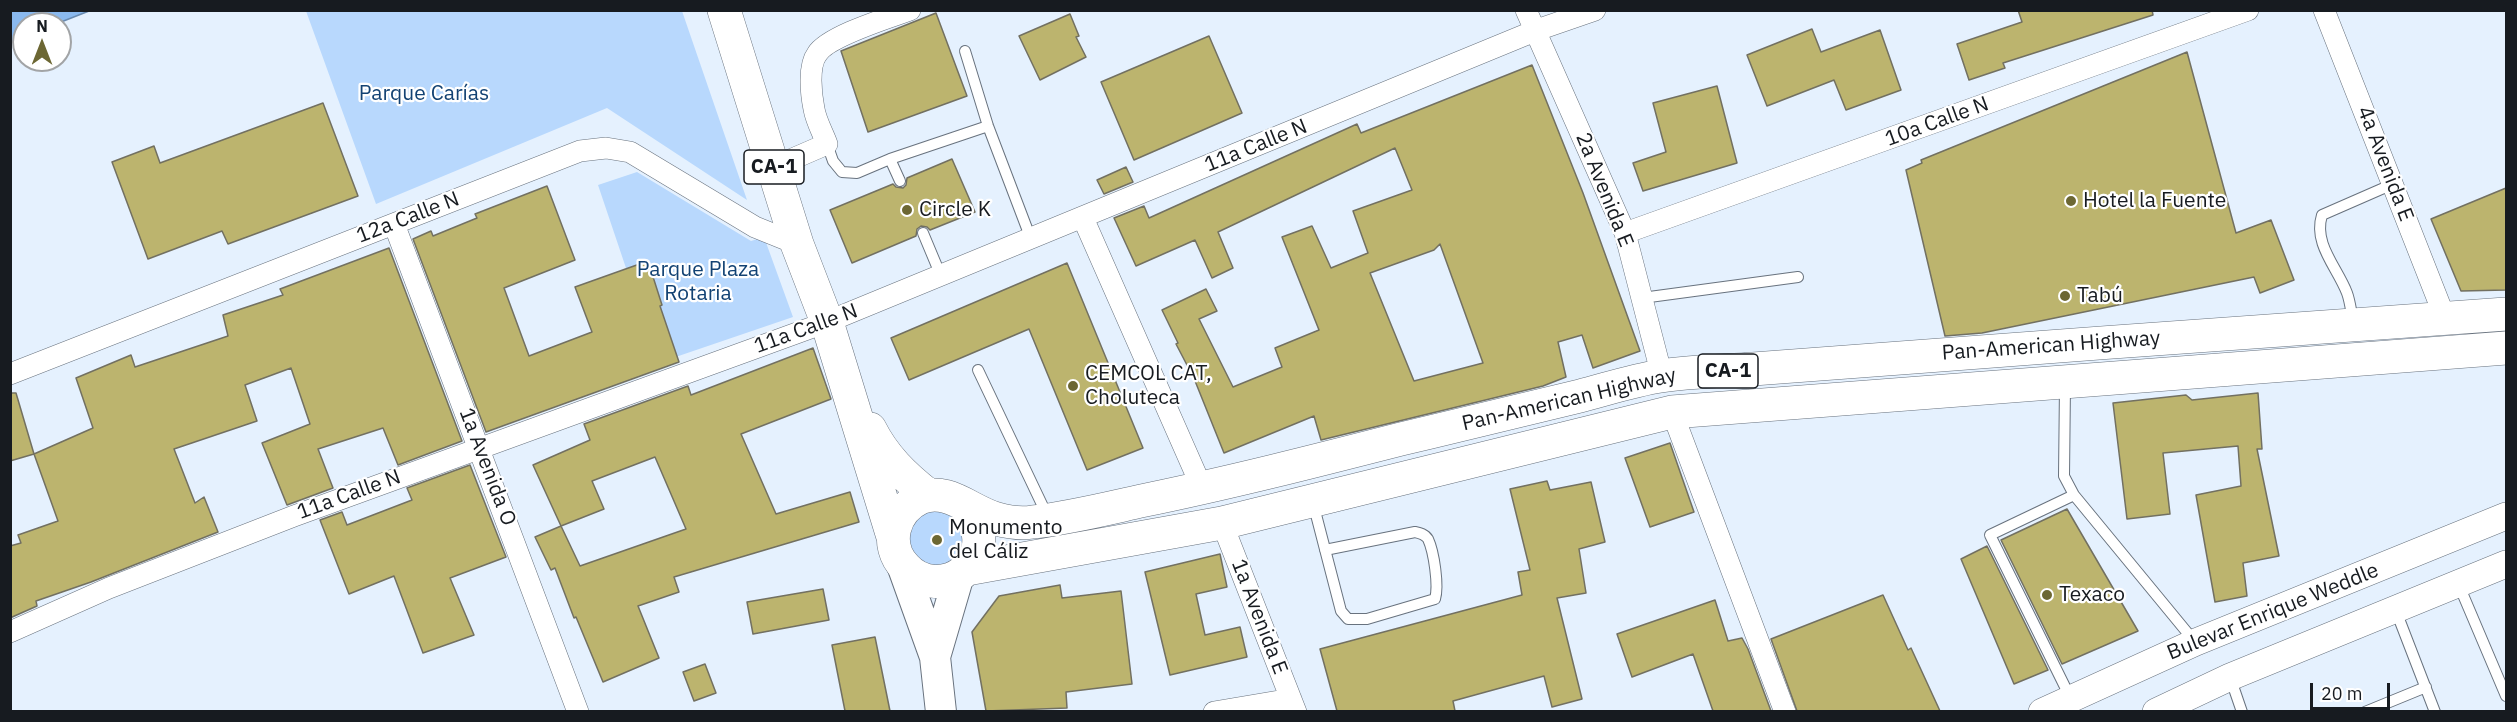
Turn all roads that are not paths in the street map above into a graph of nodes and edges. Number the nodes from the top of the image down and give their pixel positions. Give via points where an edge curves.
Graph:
1 (724, 10) edge
2 (910, 10) edge
3 (1526, 10) edge
4 (1595, 10) edge
5 (2248, 10) edge
6 (2325, 10) edge
7 (1537, 30) junction
8 (964, 51) dead end
9 (987, 126) junction
10 (827, 144) junction
11 (890, 159) junction
12 (774, 167) junction
13 (900, 181) dead end
14 (2393, 184) junction
15 (1083, 218) junction
16 (394, 224) junction
17 (923, 233) dead end
18 (1625, 233) junction
19 (1031, 239) junction
20 (797, 244) junction
21 (941, 276) junction
22 (1798, 277) dead end
23 (1642, 298) junction
24 (2506, 314) edge
25 (2445, 318) junction
26 (827, 322) junction
27 (2354, 324) junction
28 (2506, 348) edge
29 (838, 359) junction
30 (978, 370) dead end
31 (10, 374) edge
32 (1662, 376) junction
33 (2065, 382) junction
34 (1672, 412) junction
35 (1498, 416) junction
36 (480, 447) junction
37 (1508, 452) junction
38 (1202, 488) junction
39 (928, 495) junction
40 (2073, 495) junction
41 (1312, 501) junction
42 (967, 507) junction
43 (2506, 516) edge
44 (1049, 520) junction
45 (1222, 523) junction
46 (1325, 550) junction
47 (897, 551) junction
48 (2506, 564) edge
49 (963, 572) junction
50 (2458, 583) junction
51 (2394, 608) junction
52 (10, 632) edge
53 (2196, 642) junction
54 (935, 657) junction
55 (2230, 677) junction
56 (2426, 687) junction
57 (2506, 696) edge
58 (2071, 699) junction
59 (1294, 705) edge
60 (578, 711) edge
61 (940, 711) edge
62 (1214, 711) edge
63 (1785, 711) edge
64 (2042, 711) edge
65 (2157, 711) edge
66 (2242, 711) edge
67 (2365, 711) edge
68 (2435, 711) edge

1 - 12 highway, CA-1
2 - 10 street via 856,30 817,53 812,64 814,110
3 - 7 street, 2a Avenida E
4 - 7 street, 11a Calle N
5 - 18 street, 10a Calle N
6 - 14 street, 4a Avenida E
7 - 15 street, 11a Calle N
7 - 18 street, 2a Avenida E
8 - 9 lane
9 - 11 lane
9 - 19 lane
10 - 11 lane via 842,172 857,173
10 - 12 street
11 - 13 lane
12 - 20 highway, CA-1
14 - 25 street, 4a Avenida E
14 - 27 lane via 2322,215 2318,226 2320,240 2347,294
15 - 19 street, 11a Calle N
15 - 38 street
16 - 20 street, 12a Calle N via 580,151 606,148 630,152 754,227
16 - 31 street, 12a Calle N
16 - 36 street, 1a Avenida O
17 - 21 lane
18 - 23 street, 2a Avenida E
19 - 21 street, 11a Calle N
20 - 26 highway, CA-1
21 - 26 street, 11a Calle N
22 - 23 lane
23 - 32 street, 2a Avenida E
24 - 25 highway, Pan-American Highway / CA-1
25 - 27 highway, Pan-American Highway / CA-1
26 - 29 highway, CA-1
26 - 36 street, 11a Calle N
27 - 32 highway, Pan-American Highway / CA-1
28 - 33 highway, Pan-American Highway / CA-1
29 - 39 highway, CA-1 via 880,448 905,477
29 - 47 highway, CA-1
30 - 44 lane
32 - 35 highway, Pan-American Highway / CA-1
33 - 34 highway, Pan-American Highway / CA-1
33 - 40 lane via 2064,476
34 - 37 highway, Pan-American Highway / CA-1
34 - 63 street
35 - 37 highway
35 - 38 highway, Pan-American Highway / CA-1
36 - 52 street, 11a Calle N via 109,588
36 - 60 street, 1a Avenida O
37 - 41 highway, Pan-American Highway / CA-1
38 - 44 highway, Pan-American Highway / CA-1
39 - 42 highway, CA-1 via 949,497
39 - 47 highway via 903,510 896,523
40 - 53 lane
40 - 58 lane via 1990,535
41 - 45 highway, Pan-American Highway / CA-1
41 - 46 lane
42 - 44 highway, Pan-American Highway / CA-1 via 1023,524
42 - 49 highway via 980,531 980,545
43 - 53 street, Bulevar Enrique Weddle
45 - 49 highway, Pan-American Highway / CA-1
45 - 59 street, 1a Avenida E
46 - 46 lane via 1341,611 1348,619 1367,619 1435,599 1438,589 1424,534 1415,532
47 - 49 highway, CA-1 via 914,576 929,581 945,580
47 - 54 main road
48 - 50 street, Bulevar Enrique Weddle
49 - 54 main road
50 - 51 street, Bulevar Enrique Weddle
50 - 57 lane
51 - 55 street, Bulevar Enrique Weddle
51 - 56 lane
53 - 58 street, Bulevar Enrique Weddle
54 - 61 main road
55 - 65 street, Bulevar Enrique Weddle
55 - 66 lane
56 - 67 lane
56 - 68 lane
58 - 64 street, Bulevar Enrique Weddle
59 - 62 street

